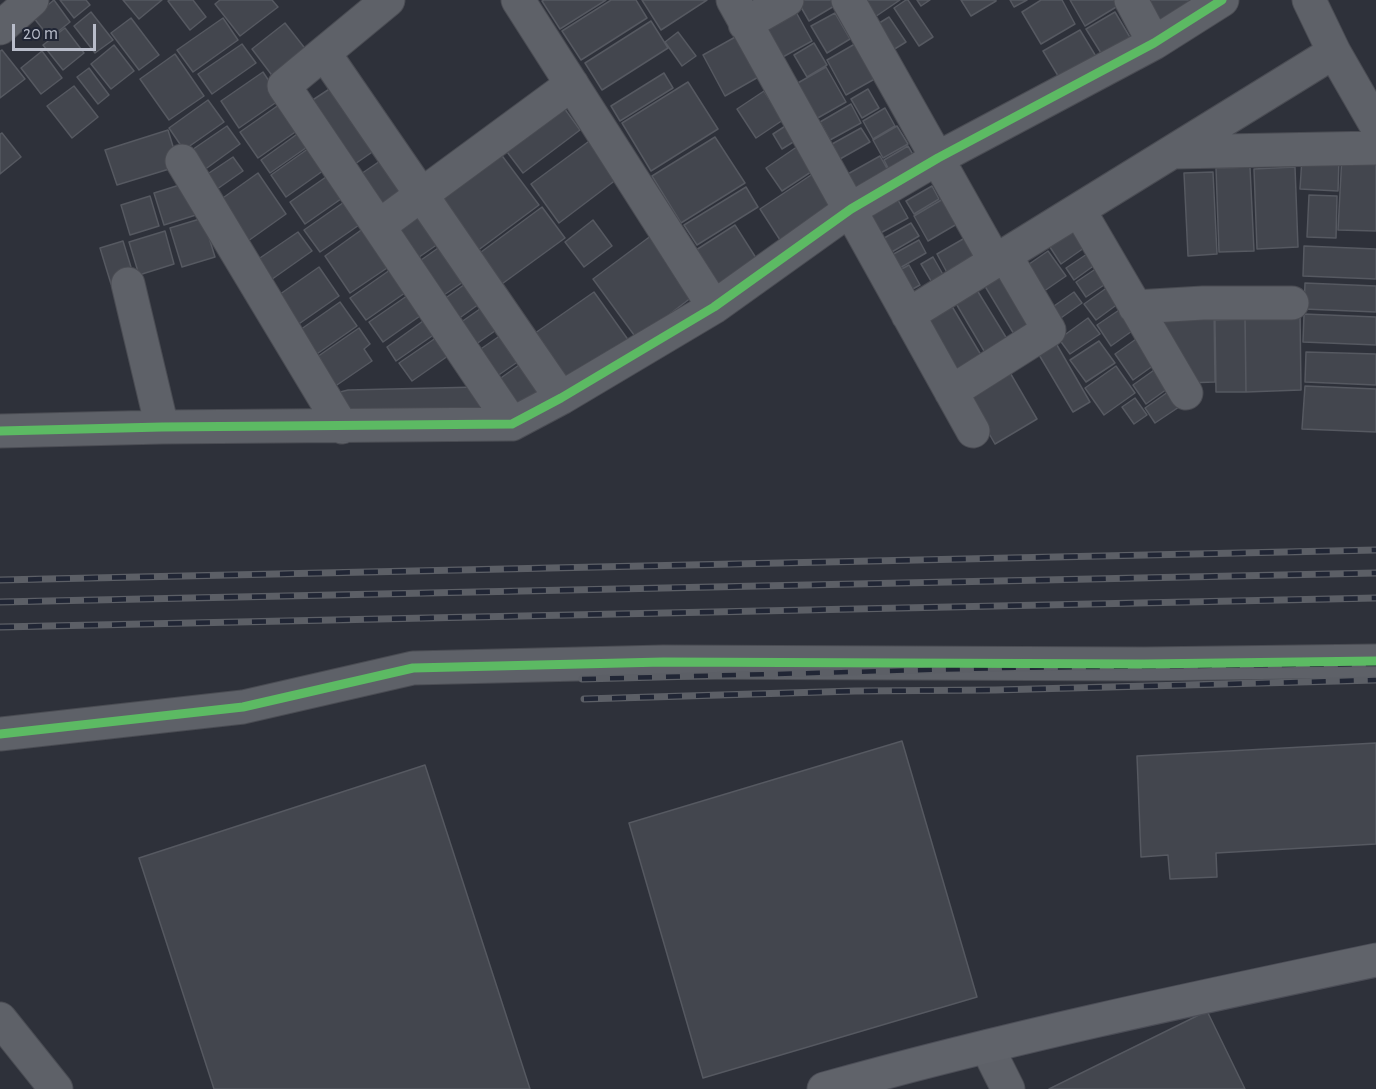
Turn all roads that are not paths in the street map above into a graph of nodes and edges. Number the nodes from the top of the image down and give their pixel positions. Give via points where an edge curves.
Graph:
1 (32, 0) edge
2 (388, 0) edge
3 (518, 0) edge
4 (787, 0) edge
5 (848, 0) edge
6 (1131, 0) edge
7 (1222, 0) edge
8 (1309, 0) edge
9 (739, 12) edge
10 (0, 28) edge
11 (1154, 42) junction
12 (1334, 52) junction
13 (324, 53) junction
14 (572, 84) junction
15 (1376, 125) edge
16 (1376, 148) edge
17 (1173, 152) junction
18 (938, 158) junction
19 (182, 161) dead end
20 (422, 195) junction
21 (851, 209) junction
22 (1079, 210) junction
23 (379, 226) junction
24 (1000, 258) junction
25 (128, 284) dead end
26 (1292, 303) dead end
27 (714, 307) junction
28 (1135, 307) junction
29 (908, 315) junction
30 (951, 392) junction
31 (1186, 393) dead end
32 (561, 398) junction
33 (512, 424) junction
34 (162, 427) junction
35 (342, 427) junction
36 (0, 431) edge
37 (973, 431) dead end
38 (1376, 661) edge
39 (0, 734) edge
40 (1376, 960) edge
41 (0, 1019) edge
42 (987, 1047) junction
43 (56, 1089) edge
44 (824, 1089) edge
45 (1008, 1089) edge

1 - 10 street
2 - 13 street
3 - 14 street
4 - 9 street
5 - 18 street
6 - 11 street
7 - 11 street
8 - 12 street
9 - 21 street
11 - 18 street
12 - 15 street
12 - 17 street
13 - 20 street
13 - 23 street via 284,86
14 - 20 street
14 - 27 street
16 - 17 street
17 - 22 street
18 - 21 street
18 - 24 street
19 - 35 street
20 - 23 street
20 - 32 street
21 - 27 street
21 - 29 street
22 - 24 street
22 - 28 street
23 - 33 street
24 - 29 street
24 - 30 street via 1049,330
25 - 34 street
26 - 28 street
27 - 32 street
28 - 31 street
29 - 30 street
30 - 37 street
32 - 33 street
33 - 35 street
34 - 35 street
34 - 36 street
38 - 39 street via 663,662 413,668 243,707
40 - 42 main road
41 - 43 street
42 - 44 main road
42 - 45 street

